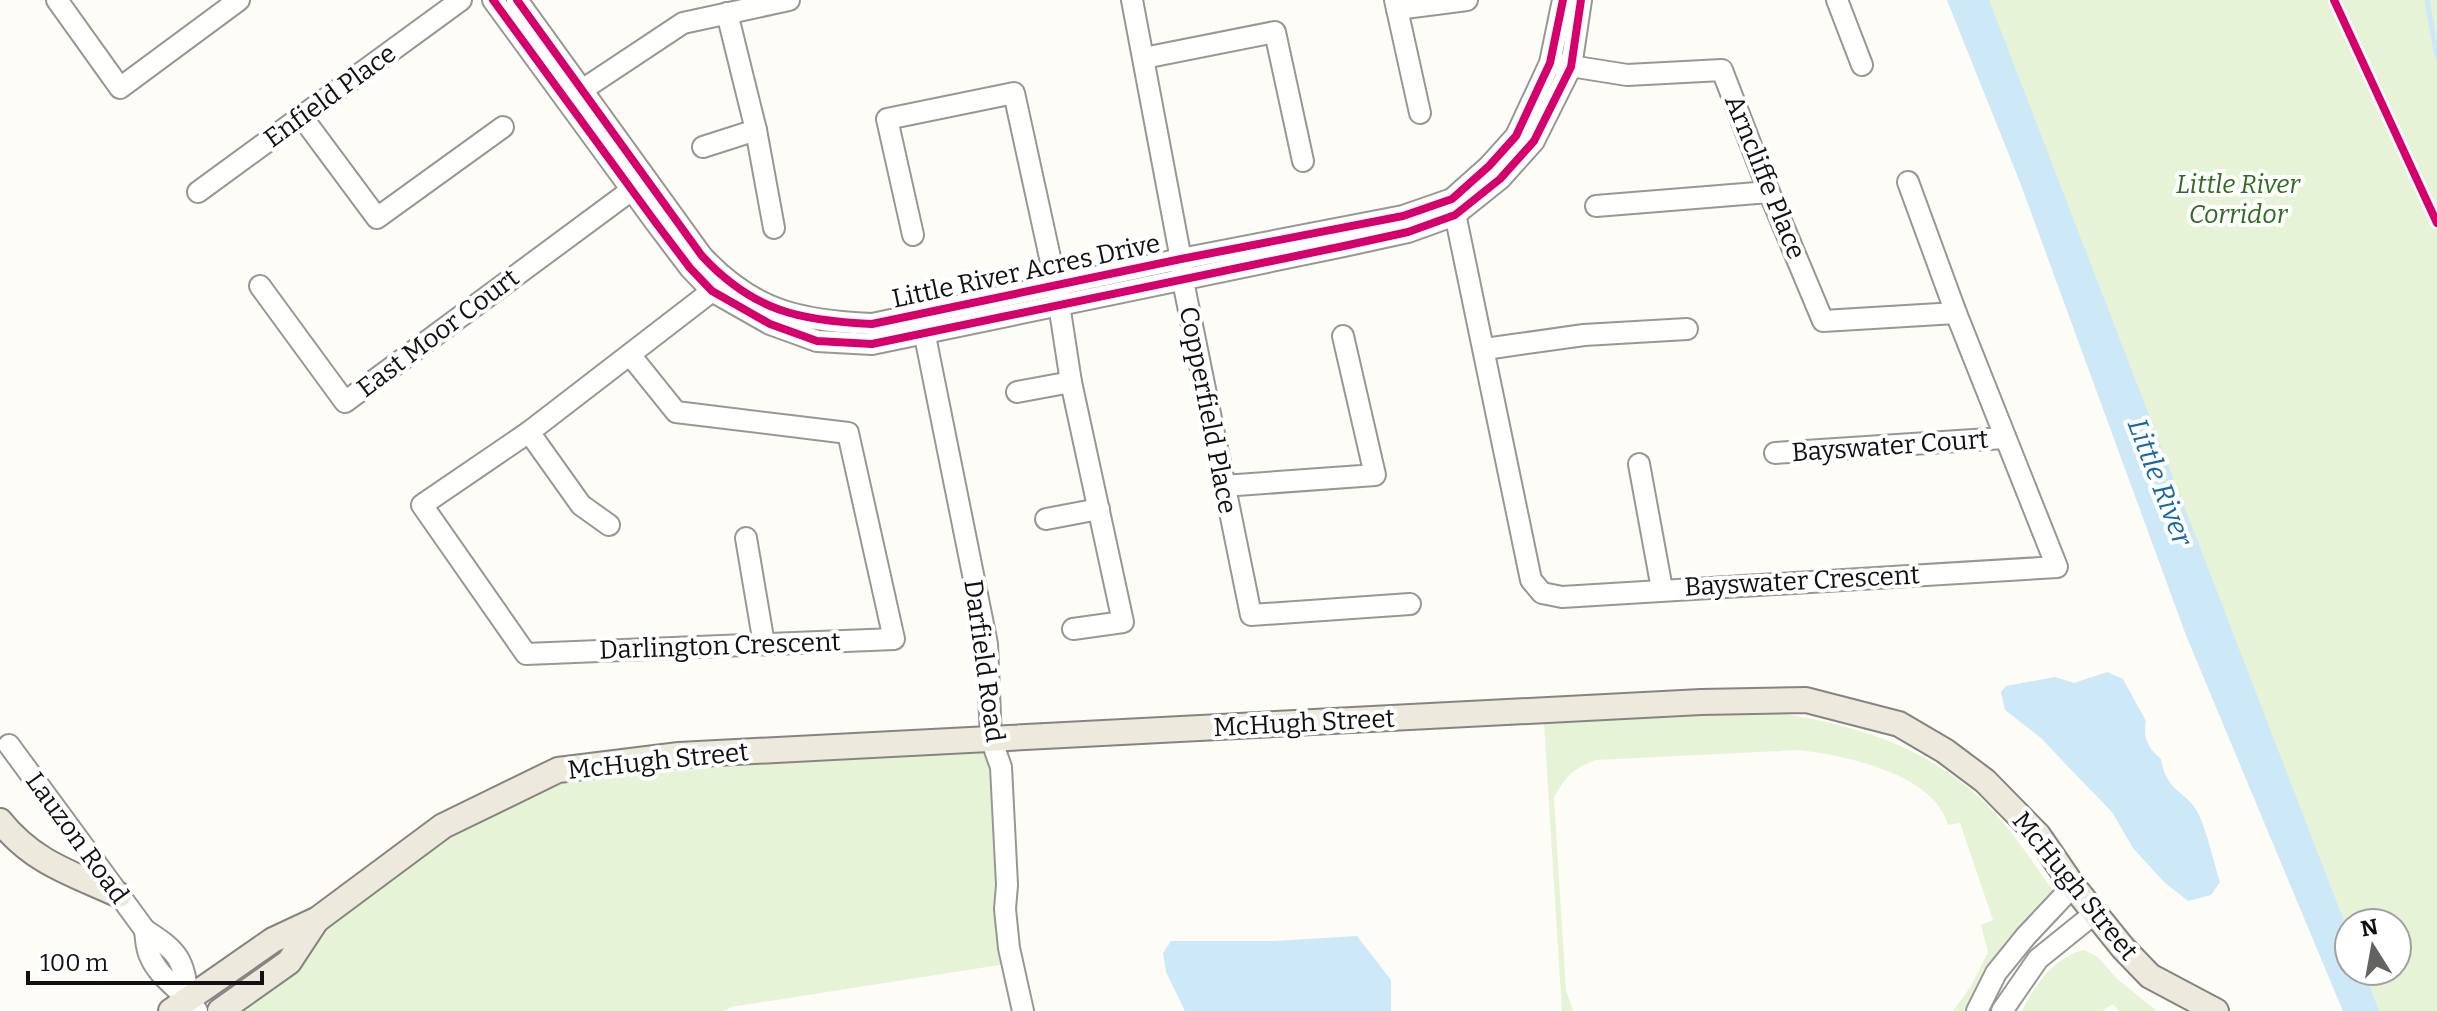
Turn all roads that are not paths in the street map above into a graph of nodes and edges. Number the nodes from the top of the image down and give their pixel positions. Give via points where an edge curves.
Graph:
1 (57, 0) edge
2 (239, 0) edge
3 (461, 0) edge
4 (493, 0) edge
5 (517, 0) edge
6 (789, 0) edge
7 (1132, 0) edge
8 (1467, 0) edge
9 (1563, 0) edge
10 (1581, 0) edge
11 (1837, 0) edge
12 (1396, 4) edge
13 (727, 13) junction
14 (1144, 58) junction
15 (1550, 63) junction
16 (1862, 65) dead end
17 (1571, 67) junction
18 (574, 95) junction
19 (1420, 113) dead end
20 (302, 117) junction
21 (503, 127) dead end
22 (756, 130) junction
23 (703, 147) dead end
24 (1303, 161) dead end
25 (1908, 182) dead end
26 (639, 185) junction
27 (198, 192) dead end
28 (1769, 192) junction
29 (1596, 206) dead end
30 (1453, 207) junction
31 (774, 228) dead end
32 (913, 235) dead end
33 (1181, 259) junction
34 (1183, 281) junction
35 (1056, 285) junction
36 (260, 286) dead end
37 (718, 286) junction
38 (1058, 306) junction
39 (1956, 313) junction
40 (922, 323) junction
41 (1687, 329) dead end
42 (1343, 336) dead end
43 (1485, 349) junction
44 (631, 356) junction
45 (1071, 382) junction
46 (1017, 392) dead end
47 (529, 432) junction
48 (2004, 438) junction
49 (1775, 453) dead end
50 (1639, 464) dead end
51 (1223, 486) junction
52 (1099, 509) junction
53 (1046, 519) dead end
54 (609, 525) dead end
55 (746, 538) dead end
56 (1662, 589) junction
57 (1410, 604) dead end
58 (1073, 629) dead end
59 (764, 644) junction
60 (991, 739) junction
61 (9, 745) dead end
62 (0, 821) edge
63 (2073, 886) junction
64 (119, 895) junction
65 (2095, 913) junction
66 (318, 919) junction
67 (186, 1007) edge
68 (220, 1011) edge
69 (1023, 1011) edge
70 (1977, 1011) edge
71 (2002, 1011) edge
72 (2216, 1011) edge

1 - 2 street via 120,88
3 - 20 street, Enfield Place
4 - 18 street, Little River Acres Drive
5 - 18 street, Little River Acres Drive
6 - 13 street
7 - 14 street, Copperfield Place
8 - 12 street
9 - 15 street, Little River Acres Drive
10 - 17 street, Little River Acres Drive
11 - 16 street
12 - 19 street
13 - 18 street via 683,23
13 - 22 street
14 - 24 street via 1275,32
14 - 33 street, Copperfield Place
15 - 17 street, Arncliffe Place
15 - 30 street, Little River Acres Drive via 1516,136
17 - 28 street, Arncliffe Place via 1627,75 1722,70
17 - 30 street, Little River Acres Drive via 1534,141 1500,179
18 - 26 street, Little River Acres Drive
20 - 21 street via 377,218
20 - 27 street, Enfield Place
22 - 23 street
22 - 31 street
25 - 39 street, Bayswater Crescent
26 - 36 street, East Moor Court via 345,402
26 - 37 street, Little River Acres Drive via 690,268
28 - 29 street
28 - 39 street, Arncliffe Place via 1823,321
30 - 33 street, Little River Acres Drive
30 - 34 street, Little River Acres Drive via 1408,232
30 - 43 street, Bayswater Crescent
32 - 35 street via 887,119 1014,93
33 - 34 street, Copperfield Place
33 - 35 street, Little River Acres Drive
34 - 38 street, Little River Acres Drive
34 - 51 street, Copperfield Place
35 - 38 street
35 - 40 street, Little River Acres Drive
37 - 40 street, Little River Acres Drive via 770,324 817,341 872,344
37 - 44 street, Darlington Crescent
38 - 40 street, Little River Acres Drive
38 - 45 street
39 - 48 street, Bayswater Crescent
40 - 60 street, Darfield Road via 987,644
41 - 43 street via 1584,335
42 - 51 street via 1375,475
43 - 56 street, Bayswater Crescent via 1531,580 1542,593 1562,597
44 - 47 street, Darlington Crescent
44 - 59 street, Darlington Crescent via 676,412 848,433 894,639
45 - 46 street
45 - 52 street
47 - 54 street via 581,505
47 - 59 street, Darlington Crescent via 422,505 526,654
48 - 49 street, Bayswater Court
48 - 56 street, Bayswater Crescent via 2057,567
50 - 56 street
51 - 57 street, Copperfield Place via 1251,615
52 - 53 street
52 - 58 street via 1123,622
55 - 59 street
60 - 63 main road, McHugh Street via 1806,700 1899,724 1945,751 1985,781 2038,835
60 - 66 main road, McHugh Street via 679,755 558,770 443,826
60 - 69 street, Darfield Road via 1001,767 1005,909
61 - 64 street, Lauzon Road
62 - 64 main road via 50,865
63 - 65 main road, McHugh Street
63 - 70 street via 1996,973
64 - 67 street, Lauzon Road via 185,969
65 - 71 street via 2038,959
65 - 72 main road, McHugh Street via 2150,976
66 - 67 main road, McHugh Street via 273,940
66 - 68 main road, McHugh Street via 289,962

